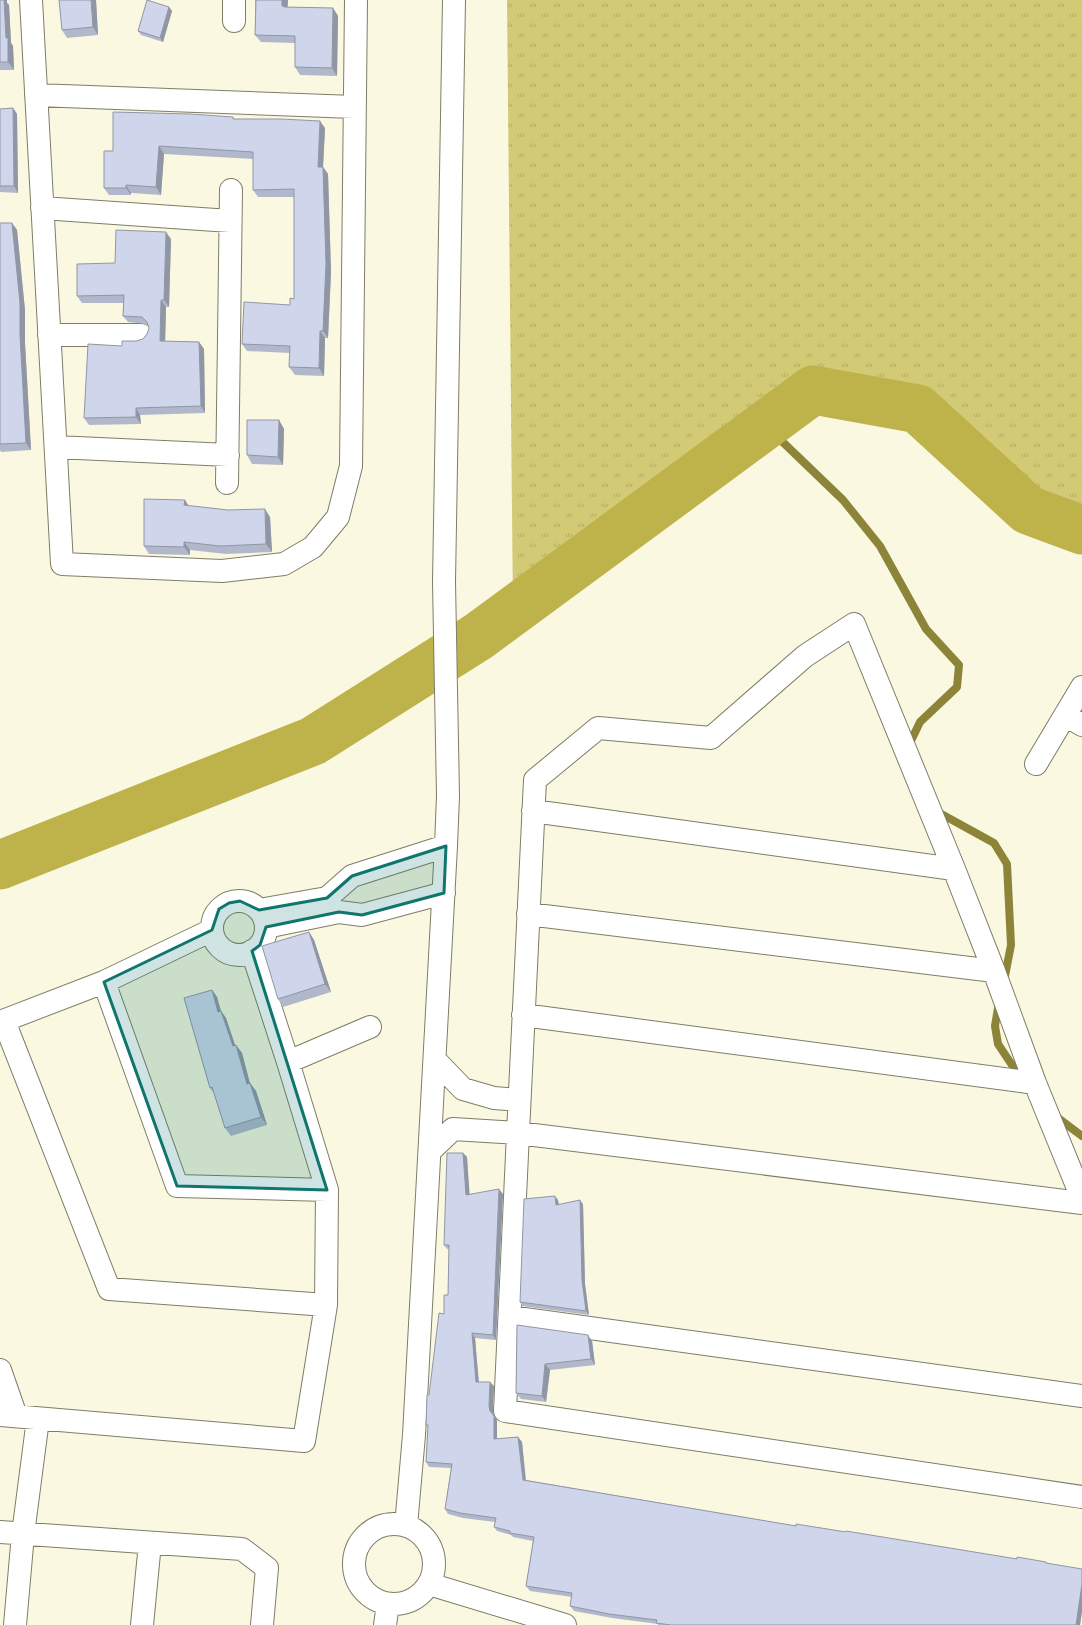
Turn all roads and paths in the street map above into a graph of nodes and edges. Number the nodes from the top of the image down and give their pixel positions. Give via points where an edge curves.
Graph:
1 (31, 0) edge
2 (356, 0) edge
3 (454, 0) edge
4 (36, 95) junction
5 (354, 107) junction
6 (231, 190) dead end
7 (42, 208) junction
8 (230, 221) junction
9 (50, 334) junction
10 (141, 335) dead end
11 (56, 447) junction
12 (228, 455) junction
13 (227, 483) dead end
14 (1082, 687) edge
15 (1074, 720) edge
16 (1036, 764) dead end
17 (533, 811) junction
18 (446, 846) junction
19 (954, 869) junction
20 (444, 893) junction
21 (528, 914) junction
22 (262, 918) junction
23 (212, 930) junction
24 (252, 951) junction
25 (994, 971) junction
26 (104, 982) junction
27 (523, 1015) junction
28 (2, 1021) edge
29 (370, 1027) dead end
30 (435, 1060) junction
31 (288, 1062) junction
32 (1035, 1083) junction
33 (519, 1100) junction
34 (518, 1133) junction
35 (430, 1151) junction
36 (327, 1190) junction
37 (1082, 1198) edge
38 (1082, 1202) edge
39 (326, 1305) junction
40 (510, 1317) junction
41 (0, 1370) edge
42 (1082, 1396) edge
43 (8, 1415) edge
44 (38, 1419) junction
45 (1082, 1497) edge
46 (406, 1526) junction
47 (0, 1532) edge
48 (23, 1534) junction
49 (150, 1543) junction
50 (429, 1584) junction
51 (388, 1604) junction
52 (15, 1625) edge
53 (142, 1625) edge
54 (262, 1625) edge
55 (385, 1625) edge
56 (565, 1625) edge

1 - 4 street
2 - 5 street
3 - 18 street via 444,582 448,796
4 - 5 street
4 - 7 street
5 - 11 street via 351,466 338,516 313,547 284,564 222,571 62,564
6 - 8 street
7 - 8 street
7 - 9 street
8 - 12 street
9 - 10 street
9 - 11 street
11 - 12 street
12 - 13 street
14 - 15 street
15 - 16 street
17 - 19 street
17 - 19 street via 535,780 598,728 711,738 805,656 854,624
17 - 21 street
18 - 20 street
18 - 22 street via 352,876 327,898
19 - 25 street
20 - 22 street via 362,915 340,912
20 - 30 street
21 - 25 street
21 - 27 street
22 - 23 street via 251,904 240,901 229,903 219,909
22 - 24 street via 264,937 260,945
23 - 24 street via 215,940 222,949 231,954 242,955
23 - 26 street
24 - 31 street
25 - 32 street
26 - 28 street
26 - 36 street via 177,1186
27 - 32 street
27 - 33 street
28 - 39 street via 109,1289
29 - 31 street
30 - 33 street via 463,1089 494,1098
30 - 35 street
31 - 36 street
32 - 37 street
33 - 34 street
34 - 35 street via 453,1129
34 - 38 street
34 - 40 street
35 - 46 street via 414,1435
36 - 39 street
39 - 44 street via 304,1441
40 - 42 street
40 - 45 street via 506,1411
41 - 43 street
43 - 44 street
44 - 48 street
46 - 50 street via 421,1535 431,1550 434,1567
46 - 51 street via 391,1524 376,1528 364,1537 356,1550 353,1565 356,1579 363,1591 374,1600
47 - 48 street
48 - 49 street
48 - 52 street
49 - 53 street
49 - 54 street via 242,1549 267,1568
50 - 51 street via 418,1597 402,1604
50 - 56 street
51 - 55 street

